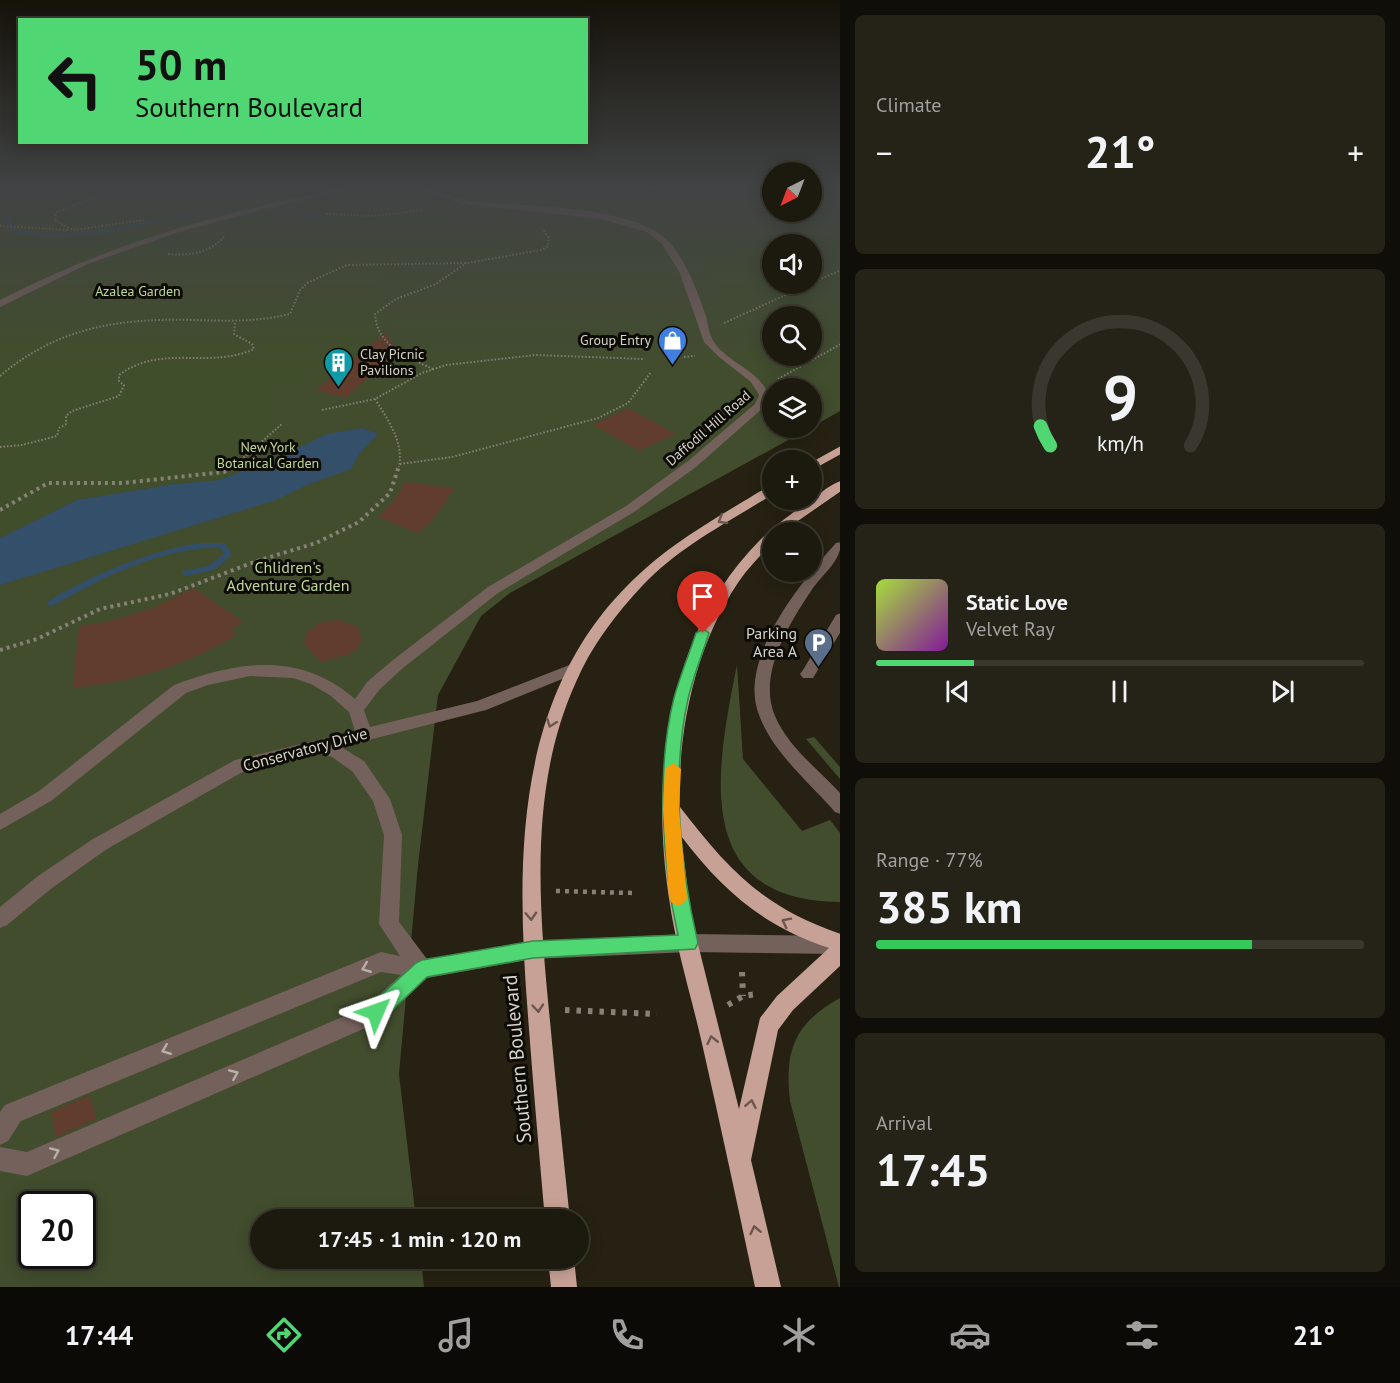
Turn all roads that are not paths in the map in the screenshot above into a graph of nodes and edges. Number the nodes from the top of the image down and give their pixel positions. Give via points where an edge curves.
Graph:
1 (128, 247) edge
2 (668, 247) edge
3 (0, 304) edge
4 (840, 449) edge
5 (822, 461) edge
6 (840, 485) edge
7 (762, 496) edge
8 (788, 522) edge
9 (762, 545) edge
10 (840, 546) edge
11 (840, 618) edge
12 (572, 669) junction
13 (808, 674) dead end
14 (356, 709) junction
15 (364, 733) junction
16 (314, 746) junction
17 (840, 807) edge
18 (671, 809) junction
19 (0, 823) edge
20 (0, 919) edge
21 (689, 943) junction
22 (840, 944) edge
23 (533, 950) junction
24 (840, 951) edge
25 (422, 969) junction
26 (0, 1133) edge
27 (0, 1159) edge
28 (740, 1162) junction
29 (557, 1209) edge
30 (562, 1269) edge
31 (564, 1287) edge
32 (768, 1287) edge

1 - 3 lane via 58,272
2 - 14 lane, Daffodil Hill Road via 679,263 707,340 760,386 764,395 760,405 692,465 630,509 493,591 398,664 374,685
4 - 5 main road
6 - 8 main road
7 -> 12 main road, Southern Boulevard via 698,534 638,581 612,610
9 - 18 main road via 732,579 703,633 681,699
10 - 17 lane via 790,612 766,662 762,694 776,732
11 - 13 lane
12 - 15 lane, Conservatory Drive via 480,706
12 -> 23 main road, Southern Boulevard via 547,735 539,773 530,850
14 - 15 lane
14 - 19 lane via 327,685 288,671 226,673 202,680 180,689 45,796
15 - 16 lane, Conservatory Drive
16 - 20 lane, Conservatory Drive via 231,770 100,844
16 - 25 lane via 338,752 358,766 381,800 393,835 389,924
18 - 21 main road via 678,898
22 -> 18 main road via 792,926 744,895 717,869
21 - 22 lane
21 - 23 lane
28 -> 21 main road
23 - 25 lane
23 -> 29 main road, Southern Boulevard
28 -> 24 main road via 768,1026 785,1003
25 -> 26 lane via 381,962 13,1113
27 -> 25 lane via 27,1164 369,1016
32 -> 28 main road
30 - 31 main road

